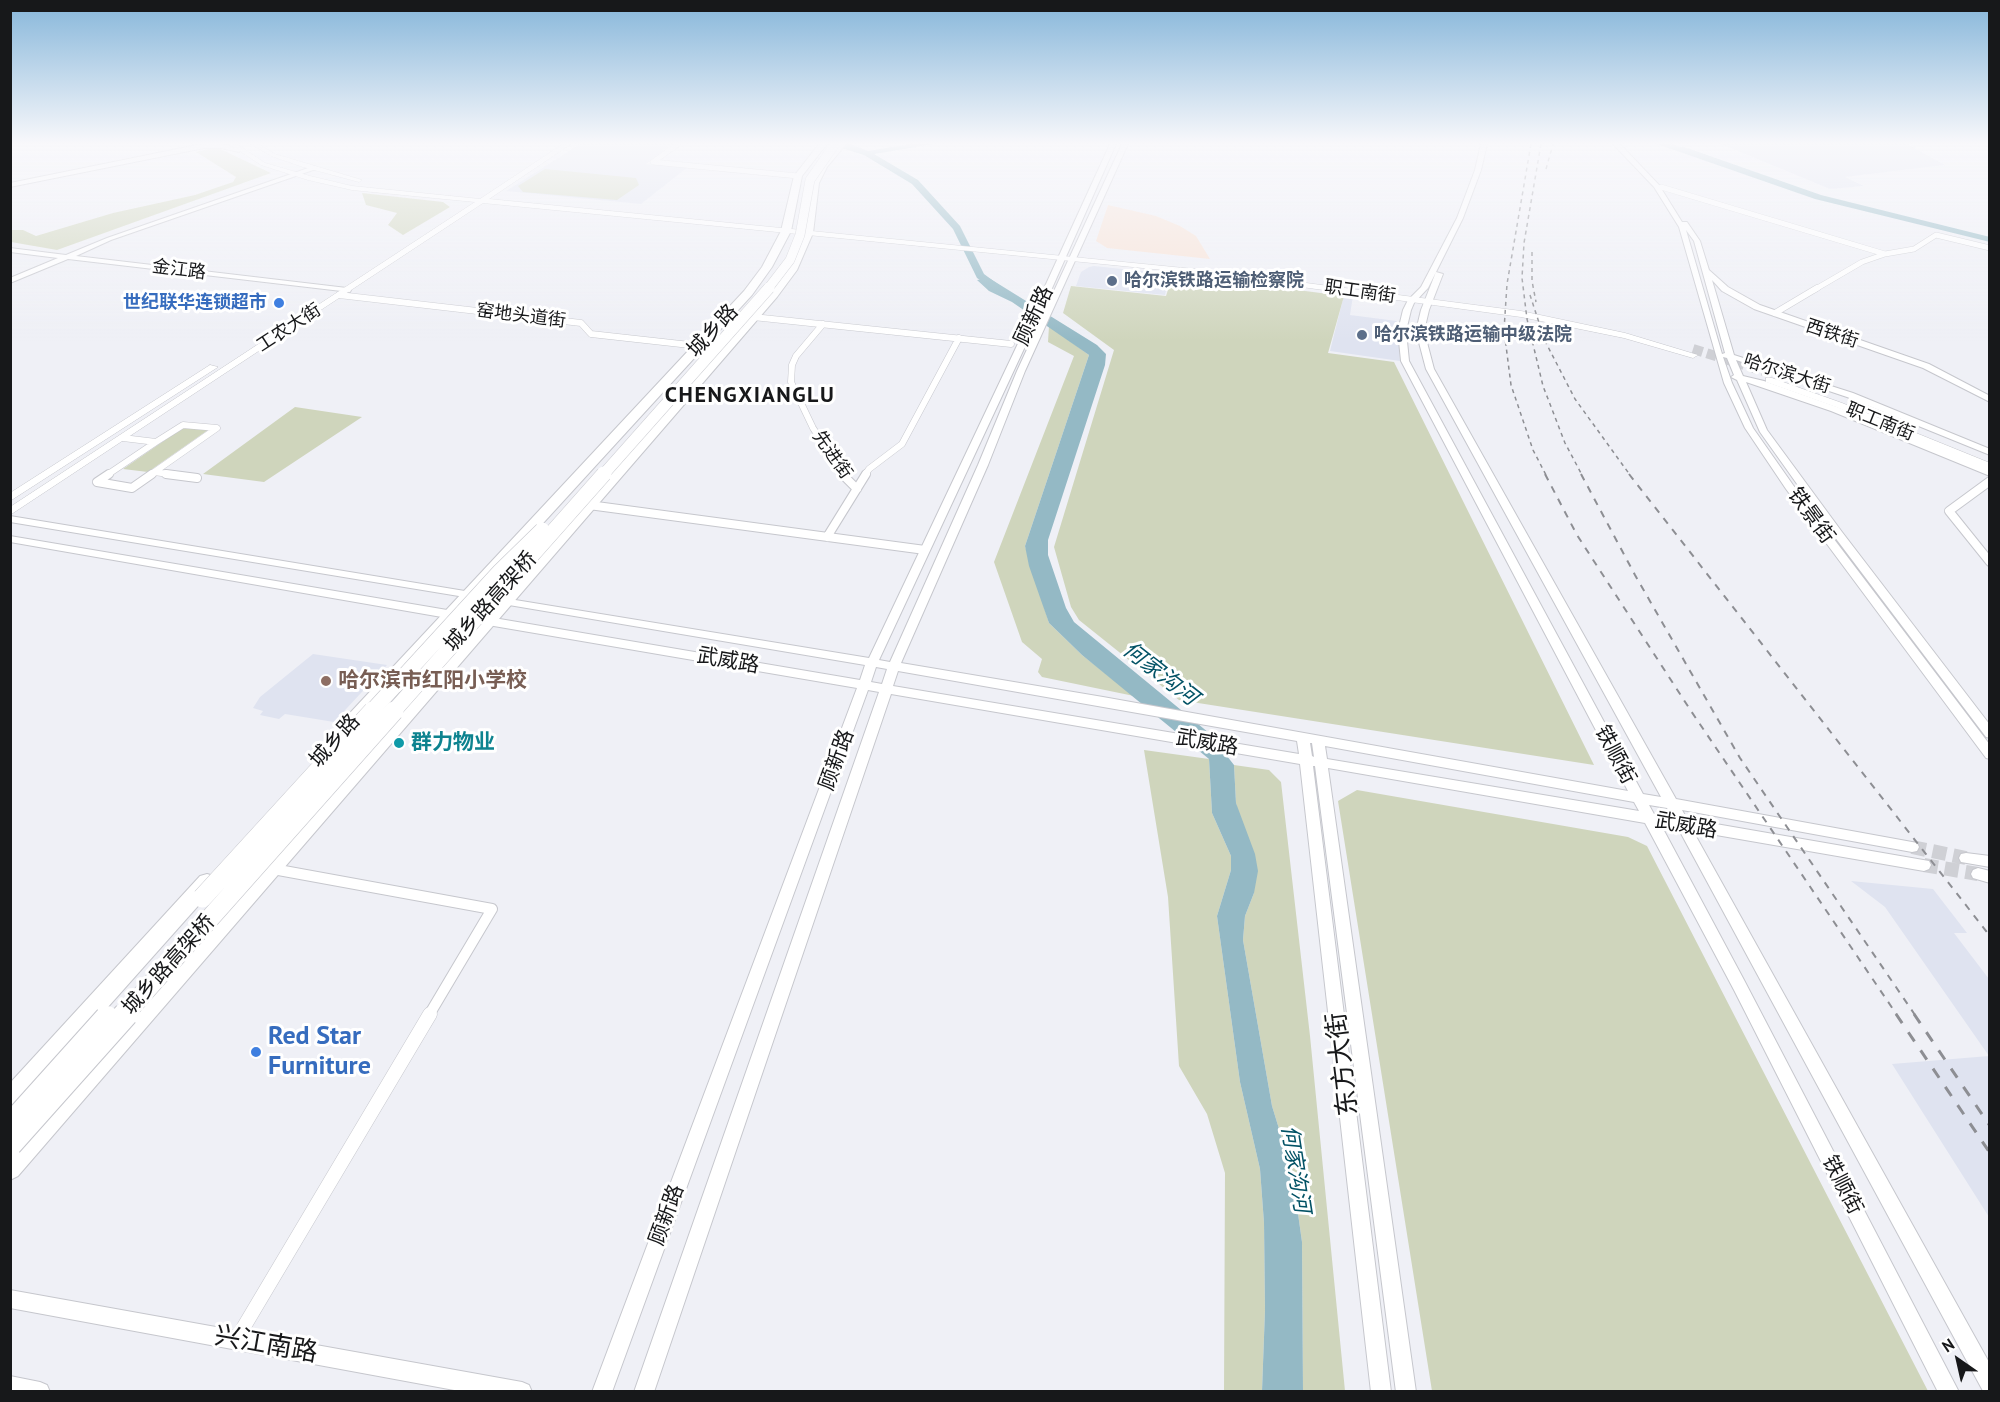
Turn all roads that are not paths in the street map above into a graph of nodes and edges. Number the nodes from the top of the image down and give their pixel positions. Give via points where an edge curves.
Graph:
1 (191, 209) edge
2 (456, 209) edge
3 (462, 209) edge
4 (607, 209) edge
5 (629, 209) edge
6 (790, 209) edge
7 (800, 209) edge
8 (805, 209) edge
9 (812, 209) edge
10 (1083, 209) edge
11 (1096, 209) edge
12 (1463, 209) edge
13 (1469, 209) edge
14 (1671, 209) edge
15 (1676, 209) edge
16 (1736, 209) edge
17 (786, 227) junction
18 (809, 229) junction
19 (1033, 245) dead end
20 (1054, 247) dead end
21 (1689, 247) junction
22 (1065, 248) junction
23 (1989, 248) edge
24 (1700, 251) junction
25 (10, 252) edge
26 (1076, 254) junction
27 (1885, 254) junction
28 (1060, 256) junction
29 (57, 258) junction
30 (1705, 270) junction
31 (10, 276) edge
32 (10, 281) edge
33 (336, 292) junction
34 (1423, 296) junction
35 (1775, 313) junction
36 (753, 317) junction
37 (823, 324) junction
38 (959, 338) junction
39 (1011, 344) dead end
40 (699, 346) junction
41 (1693, 352) tunnel mouth
42 (1718, 353) junction
43 (1730, 356) junction
44 (1762, 364) junction
45 (1015, 371) junction
46 (1725, 375) junction
47 (1739, 378) junction
48 (1767, 379) junction
49 (1989, 398) edge
50 (123, 438) junction
51 (156, 442) junction
52 (1989, 452) edge
53 (1989, 458) edge
54 (1989, 467) edge
55 (154, 472) junction
56 (1989, 473) edge
57 (197, 478) dead end
58 (1989, 481) edge
59 (857, 489) junction
60 (10, 498) edge
61 (589, 505) junction
62 (10, 512) edge
63 (556, 517) junction
64 (10, 519) edge
65 (827, 537) junction
66 (10, 539) edge
67 (925, 550) junction
68 (1989, 562) edge
69 (468, 594) junction
70 (505, 602) junction
71 (449, 614) junction
72 (489, 621) junction
73 (872, 663) junction
74 (895, 666) junction
75 (865, 684) junction
76 (888, 688) junction
77 (1989, 734) edge
78 (1311, 738) junction
79 (1989, 755) edge
80 (1304, 760) junction
81 (1323, 764) junction
82 (1639, 800) junction
83 (1672, 806) junction
84 (1648, 819) junction
85 (1683, 826) junction
86 (1912, 847) tunnel mouth
87 (1966, 858) tunnel mouth
88 (1989, 862) edge
89 (1924, 865) tunnel mouth
90 (273, 868) junction
91 (126, 973) junction
92 (10, 1100) edge
93 (10, 1126) edge
94 (10, 1144) edge
95 (10, 1168) edge
96 (10, 1299) edge
97 (236, 1340) junction
98 (1989, 1384) edge
99 (10, 1386) edge
100 (40, 1392) edge
101 (522, 1392) edge
102 (602, 1392) edge
103 (644, 1392) edge
104 (1381, 1392) edge
105 (1406, 1392) edge
106 (1948, 1392) edge

1 - 29 main road
2 - 33 main road, 工农大街
3 - 33 main road, 工农大街
4 - 17 main road
5 - 17 main road
6 - 17 highway, 城乡路
7 - 63 highway, 城乡路高架桥, bridge via 796,235 778,271
8 - 94 highway, 城乡路高架桥, bridge via 790,260 776,280
9 - 18 highway, 城乡路
10 - 22 main road, 顾新路
11 - 26 main road, 顾新路
12 - 34 main road, 铁顺街
13 - 34 main road, 铁顺街
14 - 21 main road
15 - 24 main road
16 - 27 street
17 - 18 main road
17 - 40 highway, 城乡路 via 767,267 748,293
18 - 19 main road
18 - 28 main road, 职工南街
18 - 36 highway, 城乡路 via 792,270
20 - 22 main road, 职工南街
21 - 30 main road, 西铁街
21 - 42 main road, 铁景街
22 - 26 main road, 职工南街
22 - 28 main road, 顾新路
23 - 27 street via 1936,236 1914,249
24 - 30 main road, 铁景街
24 - 35 main road, 西铁街 via 1716,276 1730,288
25 - 29 main road, 金江路
26 - 28 main road, 职工南街
26 - 34 main road, 职工南街
26 - 45 main road, 顾新路
27 - 35 street via 1862,262
28 - 45 main road, 顾新路
29 - 31 main road
29 - 32 main road
29 - 33 main road, 金江路
30 - 43 main road, 铁景街
30 - 49 main road, 西铁街 via 1725,290 1756,307 1926,366
33 - 40 street, 窑地头道街 via 581,323 591,334
33 - 50 main road, 工农大街
33 - 60 main road, 工农大街
34 - 41 main road, 职工南街
34 - 82 main road, 铁顺街 via 1402,331 1405,361
34 - 83 main road, 铁顺街 via 1420,331 1430,369
35 - 49 main road, 西铁街 via 1919,361 1957,377
36 - 37 street
36 - 61 highway, 城乡路
37 - 38 street
37 - 59 street, 先进街 via 796,356 791,382 840,472
38 - 39 street
38 - 59 street via 902,444 869,469
40 - 69 highway, 城乡路
42 - 43 main road, 哈尔滨大街
42 - 46 main road, 铁景街
43 - 44 main road, 哈尔滨大街
43 - 47 main road, 铁景街
44 - 48 main road
44 - 52 main road, 哈尔滨大街
45 - 67 main road, 顾新路
45 - 74 main road, 顾新路
46 - 47 main road, 哈尔滨大街
46 - 79 main road, 铁景街 via 1749,428 1789,487
47 - 48 main road, 哈尔滨大街
47 - 77 main road, 铁景街 via 1763,430
48 - 53 main road, 职工南街
48 - 54 main road, 职工南街
48 - 56 main road, 哈尔滨大街
50 - 51 street
50 - 62 main road, 工农大街
51 - 55 street via 97,482 132,488
51 - 55 street via 183,425 217,428
55 - 57 street
58 - 68 street via 1949,511
59 - 65 street
61 - 65 street
61 - 70 highway, 城乡路
63 - 91 highway, bridge via 501,571 202,898
63 - 93 highway, 城乡路高架桥, bridge
64 - 69 main road, 武威路
65 - 67 street
66 - 71 main road, 武威路
67 - 73 main road, 顾新路
69 - 70 main road, 武威路
69 - 71 highway, 城乡路
70 - 72 highway, 城乡路
70 - 73 main road, 武威路
71 - 72 main road, 武威路
71 - 91 highway, 城乡路
72 - 75 main road, 武威路
72 - 90 highway, 城乡路
73 - 74 main road, 武威路
73 - 75 main road, 顾新路
74 - 76 main road, 顾新路
74 - 78 main road, 武威路
75 - 76 main road, 武威路
75 - 102 main road, 顾新路
76 - 80 main road, 武威路
76 - 103 main road, 顾新路
78 - 80 main road, 东方大街
78 - 81 main road, 东方大街
78 - 82 main road, 武威路
80 - 81 main road, 武威路
80 - 104 main road, 东方大街
81 - 84 main road, 武威路
81 - 105 main road, 东方大街
82 - 83 main road, 武威路
82 - 84 main road, 铁顺街
83 - 85 main road, 铁顺街
83 - 86 main road, 武威路
84 - 85 main road, 武威路
84 - 106 main road, 铁顺街
85 - 89 main road, 武威路
85 - 98 main road, 铁顺街
87 - 88 main road
90 - 95 highway, 城乡路
90 - 97 street via 492,909
91 - 92 highway, 城乡路
96 - 97 main road, 兴江南路
97 - 101 main road, 兴江南路
99 - 100 main road

